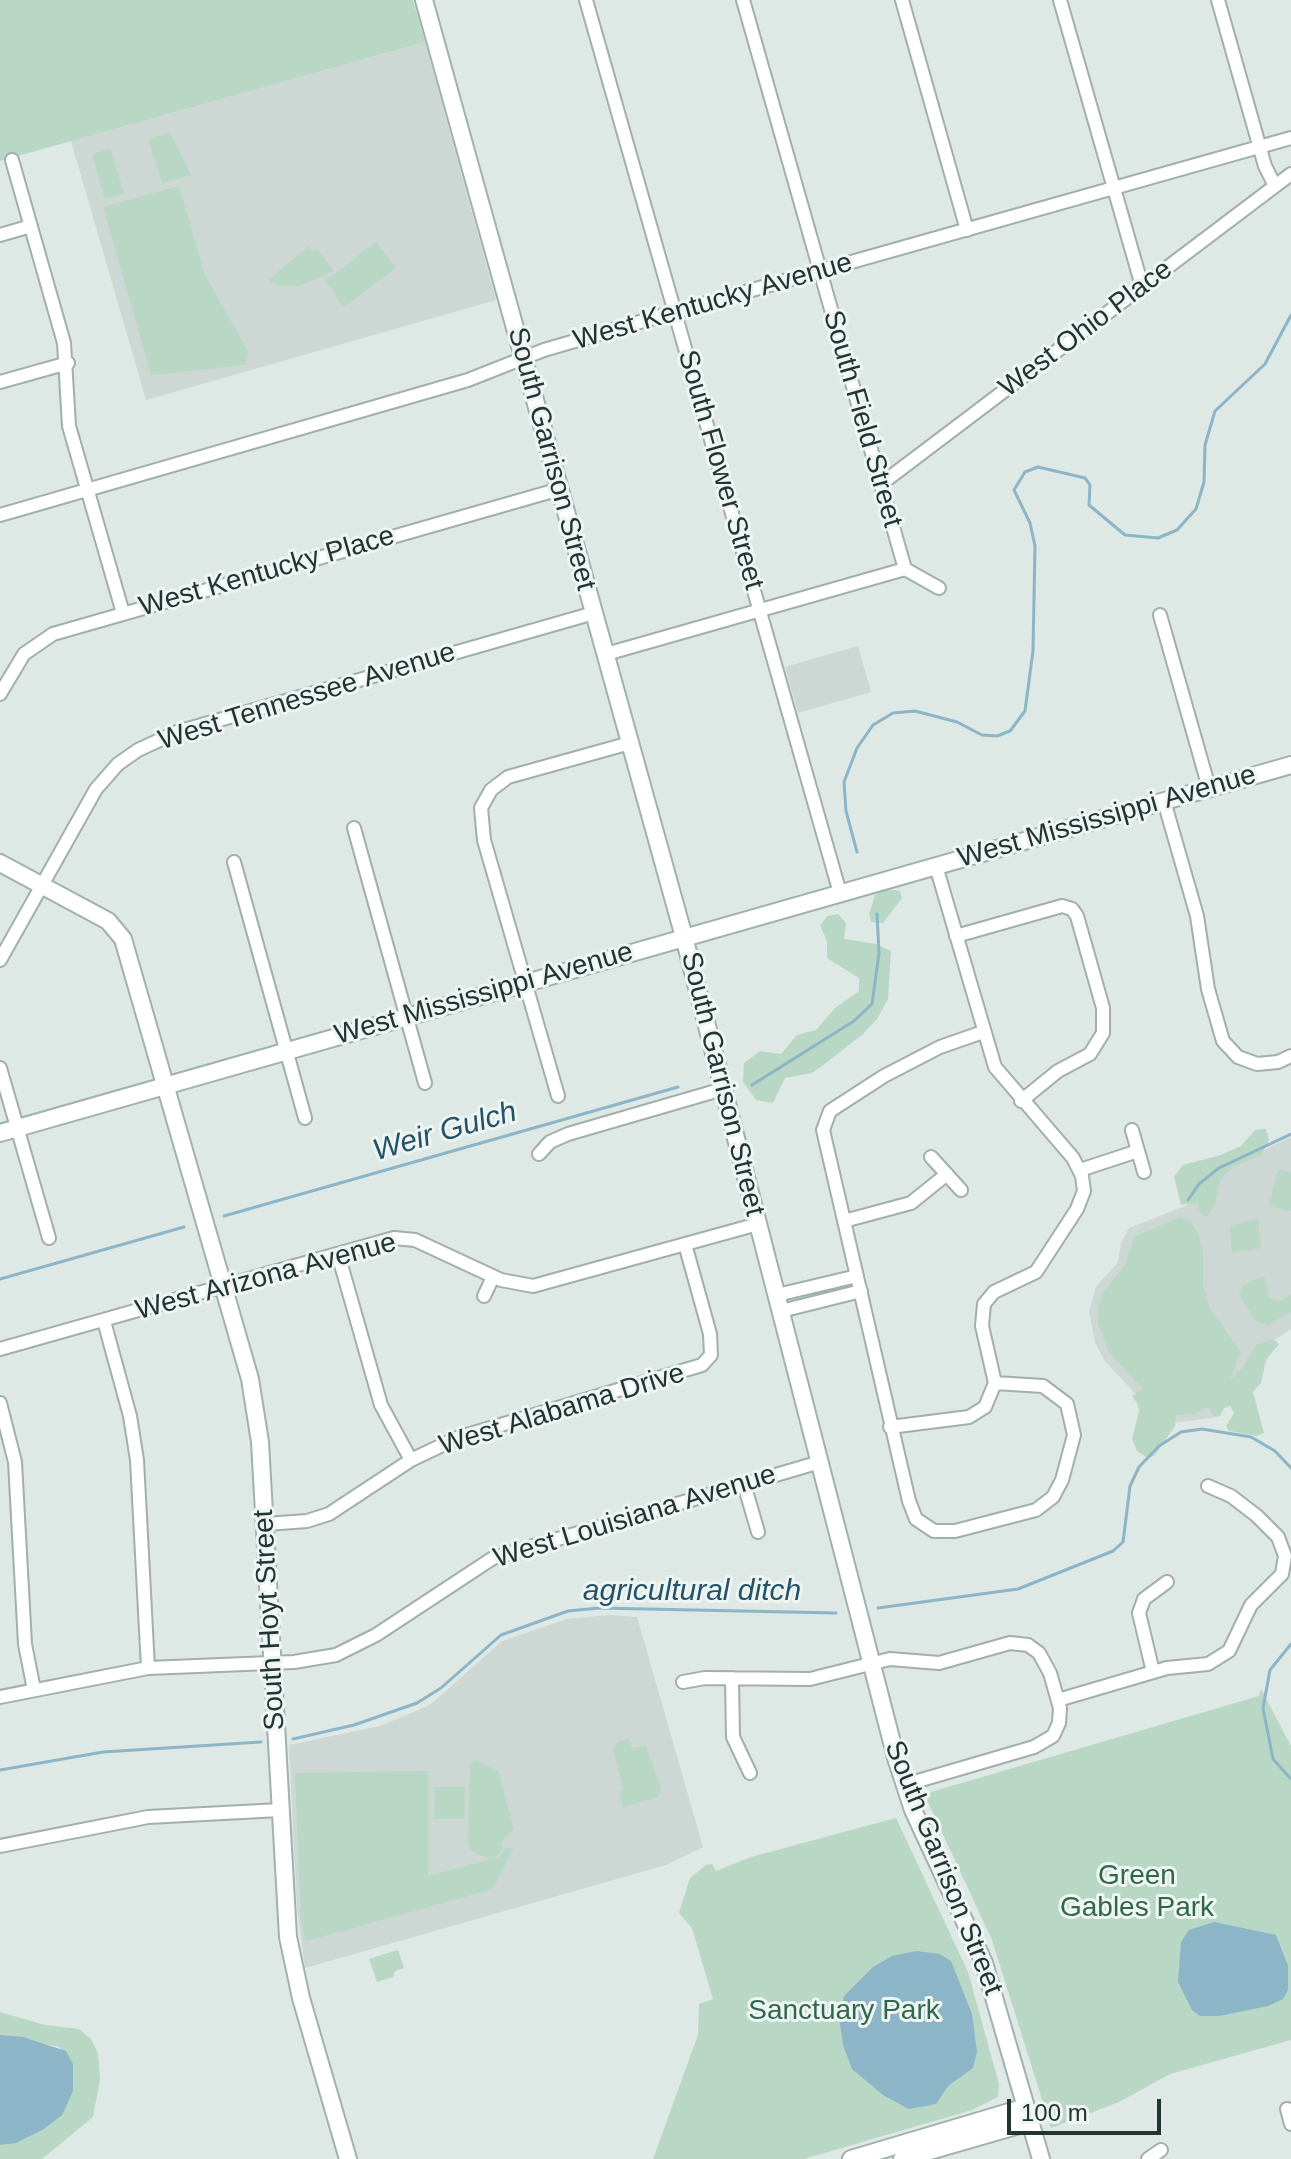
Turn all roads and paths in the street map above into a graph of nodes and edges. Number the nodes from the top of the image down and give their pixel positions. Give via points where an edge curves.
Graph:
1 (424, 0) edge
2 (586, 0) edge
3 (743, 0) edge
4 (902, 0) edge
5 (1060, 0) edge
6 (1218, 0) edge
7 (1291, 138) edge
8 (1260, 147) junction
9 (12, 160) dead end
10 (1291, 174) edge
11 (1275, 186) junction
12 (1114, 188) junction
13 (31, 226) junction
14 (967, 230) junction
15 (0, 235) edge
16 (821, 271) junction
17 (1142, 286) junction
18 (674, 312) junction
19 (523, 357) junction
20 (68, 363) junction
21 (0, 382) edge
22 (881, 484) junction
23 (560, 489) junction
24 (88, 490) junction
25 (0, 515) edge
26 (905, 569) junction
27 (939, 588) dead end
28 (760, 610) junction
29 (123, 613) junction
30 (594, 613) junction
31 (1160, 615) dead end
32 (606, 654) junction
33 (0, 694) edge
34 (630, 743) junction
35 (1291, 765) edge
36 (1209, 788) junction
37 (1164, 801) junction
38 (354, 828) dead end
39 (234, 862) dead end
40 (0, 863) edge
41 (936, 866) junction
42 (42, 886) junction
43 (840, 893) junction
44 (956, 936) junction
45 (684, 937) junction
46 (0, 960) edge
47 (526, 983) junction
48 (406, 1017) junction
49 (983, 1032) junction
50 (287, 1051) junction
51 (1291, 1056) edge
52 (0, 1068) edge
53 (425, 1083) dead end
54 (166, 1085) junction
55 (723, 1089) junction
56 (558, 1096) dead end
57 (1021, 1101) junction
58 (305, 1118) dead end
59 (18, 1128) junction
60 (1132, 1130) dead end
61 (0, 1133) edge
62 (1138, 1151) junction
63 (539, 1154) dead end
64 (931, 1157) dead end
65 (1080, 1170) junction
66 (1144, 1172) dead end
67 (947, 1174) junction
68 (961, 1190) dead end
69 (844, 1221) junction
70 (758, 1224) junction
71 (49, 1238) dead end
72 (685, 1244) junction
73 (338, 1254) junction
74 (857, 1276) junction
75 (493, 1277) junction
76 (223, 1287) junction
77 (861, 1291) junction
78 (484, 1296) dead end
79 (779, 1303) junction
80 (104, 1321) junction
81 (0, 1349) edge
82 (995, 1383) junction
83 (0, 1403) edge
84 (890, 1427) junction
85 (411, 1460) junction
86 (820, 1462) junction
87 (744, 1484) junction
88 (1208, 1486) dead end
89 (266, 1524) junction
90 (758, 1532) dead end
91 (1167, 1582) dead end
92 (273, 1663) junction
93 (871, 1663) junction
94 (148, 1668) junction
95 (1153, 1672) junction
96 (732, 1678) junction
97 (683, 1682) dead end
98 (34, 1690) junction
99 (0, 1697) edge
100 (1058, 1700) junction
101 (750, 1773) dead end
102 (904, 1785) junction
103 (280, 1810) junction
104 (0, 1846) edge
105 (1287, 2109) dead end
106 (1028, 2115) junction
107 (1291, 2124) edge
108 (1161, 2150) dead end
109 (348, 2159) edge
110 (851, 2159) edge
111 (902, 2159) edge
112 (1041, 2159) edge
113 (1148, 2159) edge

1 - 19 main road, South Garrison Street
2 - 18 street, South Flower Street
3 - 16 street, South Field Street
4 - 14 street
5 - 12 street
6 - 8 street
7 - 8 street, West Kentucky Avenue
8 - 11 street
8 - 12 street, West Kentucky Avenue
9 - 13 street
10 - 11 street, West Ohio Place
11 - 17 street, West Ohio Place
12 - 14 street, West Kentucky Avenue
12 - 17 street
13 - 15 street
13 - 20 street
14 - 16 street, West Kentucky Avenue
16 - 18 street, West Kentucky Avenue
16 - 22 street, South Field Street
17 - 22 street, West Ohio Place
18 - 19 street, West Kentucky Avenue
18 - 28 street, South Flower Street
19 - 23 main road, South Garrison Street
19 - 24 street, West Kentucky Avenue via 468,380
20 - 21 street
20 - 24 street via 65,411
22 - 26 street, South Field Street
23 - 29 street, West Kentucky Place
23 - 30 main road, South Garrison Street
24 - 25 street, West Kentucky Avenue
24 - 29 street
26 - 27 street
26 - 28 street
28 - 32 street
28 - 43 street, South Flower Street
29 - 33 street, West Kentucky Place via 42,639 19,661
30 - 32 main road, South Garrison Street
30 - 42 street, West Tennessee Avenue via 154,741 103,780
31 - 36 street
32 - 34 main road, South Garrison Street
34 - 45 main road, South Garrison Street
34 - 47 street via 508,777 484,800 483,833
35 - 36 main road, West Mississippi Avenue
36 - 37 main road, West Mississippi Avenue
37 - 41 main road, West Mississippi Avenue
37 - 51 street via 1197,916 1208,989 1223,1041 1243,1060 1257,1064
38 - 48 street
39 - 50 street
40 - 42 main road, South Hoyt Street
41 - 43 main road, West Mississippi Avenue
41 - 44 street
42 - 46 street, West Tennessee Avenue
42 - 54 main road, South Hoyt Street via 108,921 120,933
43 - 45 main road, West Mississippi Avenue
44 - 49 street
44 - 57 street via 1062,906 1078,918 1103,1008 1103,1033 1090,1054
45 - 47 main road, West Mississippi Avenue
45 - 55 main road, South Garrison Street
47 - 48 main road, West Mississippi Avenue
47 - 56 street
48 - 50 main road, West Mississippi Avenue
48 - 53 street
49 - 57 street via 997,1072
49 - 69 street via 906,1063 827,1114 824,1139
50 - 54 main road, West Mississippi Avenue
50 - 58 street
52 - 59 street
54 - 59 main road, West Mississippi Avenue
54 - 76 main road, South Hoyt Street
55 - 63 street via 563,1135
55 - 70 main road, South Garrison Street
57 - 65 street
59 - 61 main road, West Mississippi Avenue
59 - 71 street
60 - 62 street
62 - 65 street
62 - 66 street
64 - 67 street
65 - 82 street via 1081,1202 1040,1266 1028,1278 994,1292 984,1304 982,1326
67 - 68 street
67 - 69 street via 911,1203
69 - 74 street
70 - 72 street, West Arizona Avenue
70 - 79 main road, South Garrison Street
72 - 75 street, West Arizona Avenue via 542,1285
72 - 85 street, West Alabama Drive via 710,1334 711,1355 702,1365 457,1438
73 - 75 street, West Arizona Avenue via 408,1238
73 - 76 street, West Arizona Avenue
73 - 85 street via 381,1405
74 - 77 street
74 - 79 street
75 - 78 street
76 - 80 street, West Arizona Avenue
76 - 89 main road, South Hoyt Street via 255,1401
77 - 79 street
77 - 84 street
79 - 86 main road, South Garrison Street
80 - 81 street, West Arizona Avenue
80 - 94 street via 137,1460
82 - 84 street via 988,1404 972,1415
82 - 84 street via 1050,1389 1072,1415 1074,1435 1062,1480 1050,1500 1036,1510 950,1532 925,1527 911,1508
83 - 98 street via 15,1462 25,1644
85 - 89 street, West Alabama Drive via 329,1514
86 - 87 street, West Louisiana Avenue
86 - 93 main road, South Garrison Street
87 - 90 street
87 - 92 street, West Louisiana Avenue via 501,1555 355,1647 319,1659
88 - 95 street via 1239,1501 1273,1531 1284,1550 1284,1568 1251,1605 1224,1656 1203,1665
89 - 92 main road, South Hoyt Street
91 - 95 street via 1144,1599 1139,1613
92 - 94 street, West Louisiana Avenue
92 - 103 main road, South Hoyt Street
93 - 96 street via 810,1679
93 - 100 street via 939,1663 1023,1644 1043,1657
93 - 102 main road, South Garrison Street
94 - 98 street, West Louisiana Avenue
95 - 100 street
96 - 97 street
96 - 101 street via 733,1737
98 - 99 street, West Louisiana Avenue
100 - 102 street via 1059,1723 1047,1741
102 - 106 main road, South Garrison Street via 979,1950
103 - 104 street via 139,1818
103 - 109 main road, South Hoyt Street via 291,1954
105 - 107 street
106 - 110 main road
106 - 111 main road
106 - 112 main road, South Garrison Street
108 - 113 street

